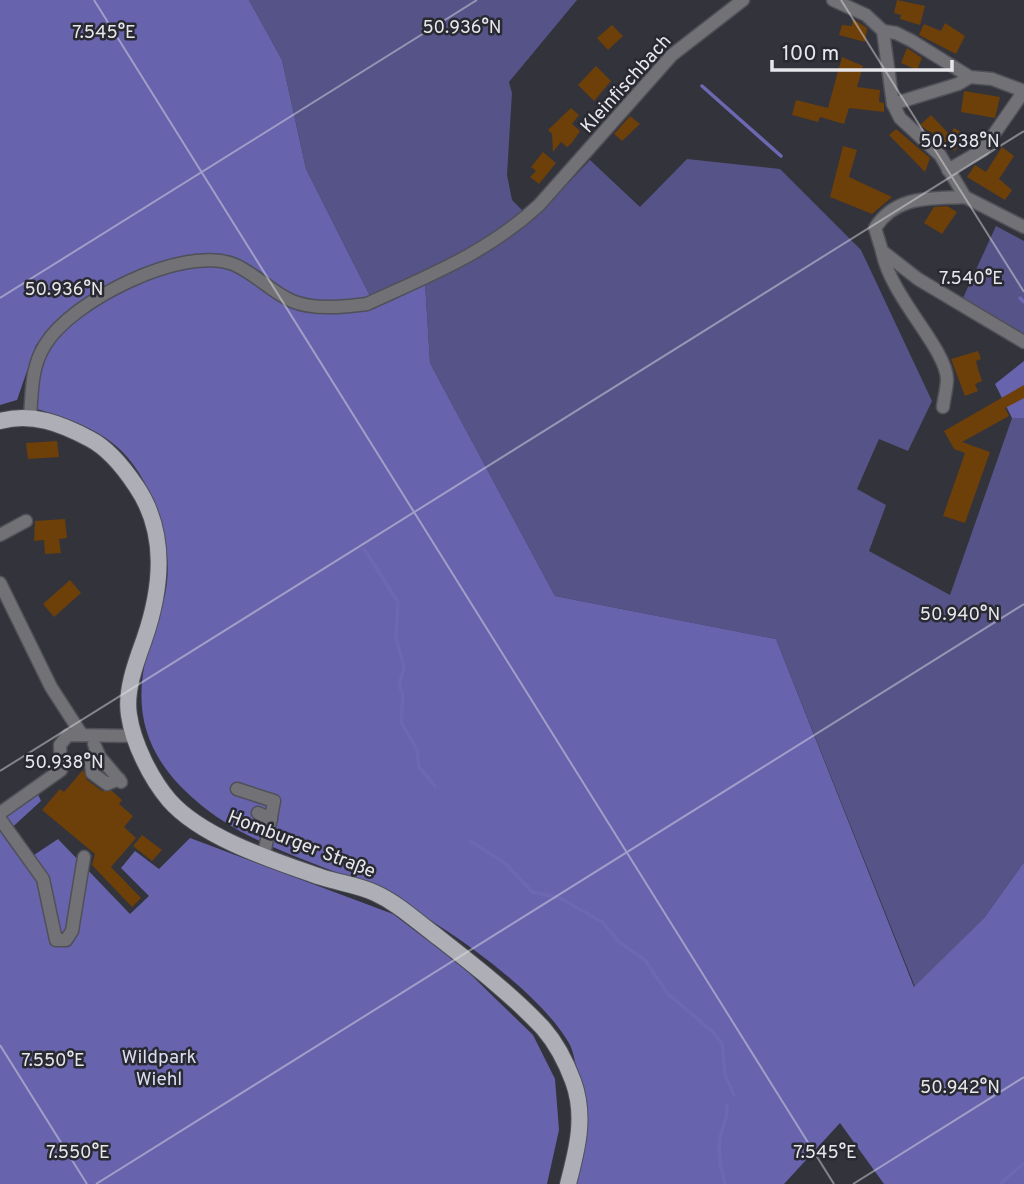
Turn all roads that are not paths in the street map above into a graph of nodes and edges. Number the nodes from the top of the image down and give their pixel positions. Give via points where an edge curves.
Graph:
1 (743, 0) edge
2 (833, 0) edge
3 (883, 31) junction
4 (970, 77) junction
5 (1024, 91) edge
6 (892, 104) junction
7 (948, 170) junction
8 (965, 197) junction
9 (1024, 227) edge
10 (883, 251) junction
11 (1024, 342) edge
12 (943, 407) dead end
13 (30, 417) junction
14 (0, 421) edge
15 (26, 521) dead end
16 (0, 536) edge
17 (0, 583) edge
18 (135, 736) junction
19 (90, 741) junction
20 (120, 781) dead end
21 (237, 789) dead end
22 (0, 813) edge
23 (258, 813) dead end
24 (0, 819) edge
25 (271, 819) junction
26 (264, 855) junction
27 (84, 857) dead end
28 (568, 1184) edge

1 - 13 street, Kleinfischbach via 672,55 544,201 472,256 367,303 328,306 294,303 232,264 202,261 164,267 119,285 74,316 46,343 34,369
2 - 3 street via 866,15
3 - 4 street via 912,41
3 - 6 street
4 - 5 street via 992,79
4 - 6 street
5 - 7 street via 983,150
6 - 7 street via 900,118 940,155
7 - 8 street
8 - 9 street
8 - 10 street via 914,200 885,213 875,228
10 - 11 street via 918,279
10 - 12 street via 895,290 947,377
13 - 14 main road, Homburger Straße
13 - 18 main road, Homburger Straße via 66,426 97,443 116,460 148,504 158,537 160,568 134,670 128,714
15 - 16 street
17 - 19 street via 51,687
18 - 19 street via 112,734
18 - 26 main road, Homburger Straße via 155,781 177,808 224,839
19 - 20 street
19 - 22 street via 68,735 60,745 61,770
21 - 25 street via 274,801
23 - 25 street
24 - 27 street via 43,879 56,940 66,940 72,931
25 - 26 street
26 - 28 main road, Homburger Straße via 373,892 400,906 543,1029 565,1062 578,1098 581,1130

